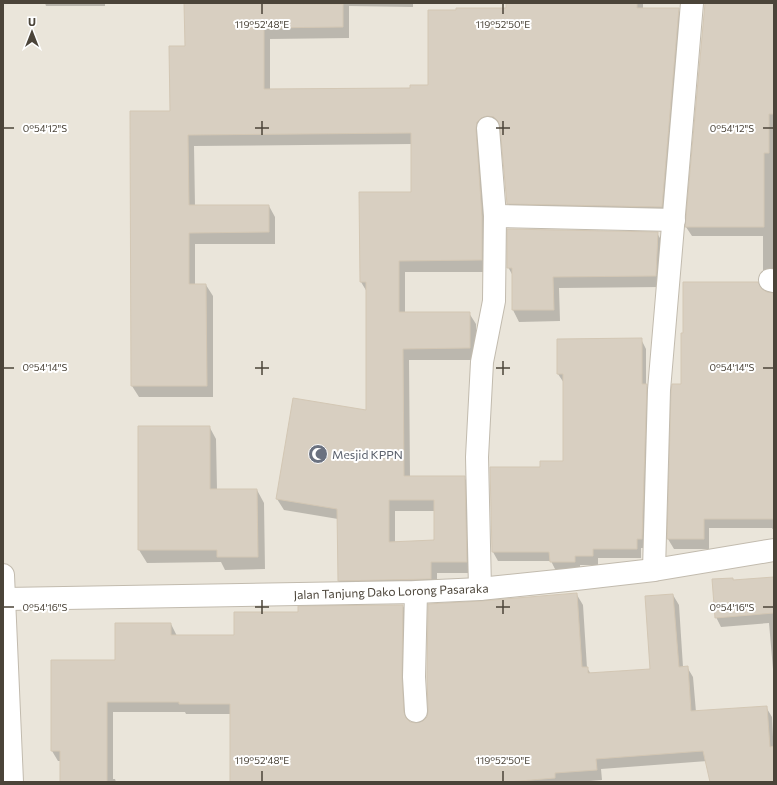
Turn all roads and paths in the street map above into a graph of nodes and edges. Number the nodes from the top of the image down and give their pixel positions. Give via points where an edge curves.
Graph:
1 (692, 3) edge
2 (488, 128) dead end
3 (494, 216) junction
4 (674, 220) junction
5 (774, 550) edge
6 (654, 570) junction
7 (3, 574) edge
8 (480, 589) junction
9 (416, 592) junction
10 (5, 599) junction
11 (416, 711) dead end
12 (12, 782) edge

1 - 4 street
2 - 3 street
3 - 4 street
3 - 8 street via 494,300 482,362 477,456
4 - 6 street via 659,390
5 - 6 street, Jalan Tanjung Dako Lorong Pasaraka
6 - 8 street, Jalan Tanjung Dako Lorong Pasaraka
7 - 10 street
8 - 9 street, Jalan Tanjung Dako Lorong Pasaraka
9 - 10 street, Jalan Tanjung Dako Lorong Pasaraka
9 - 11 street
10 - 12 street

